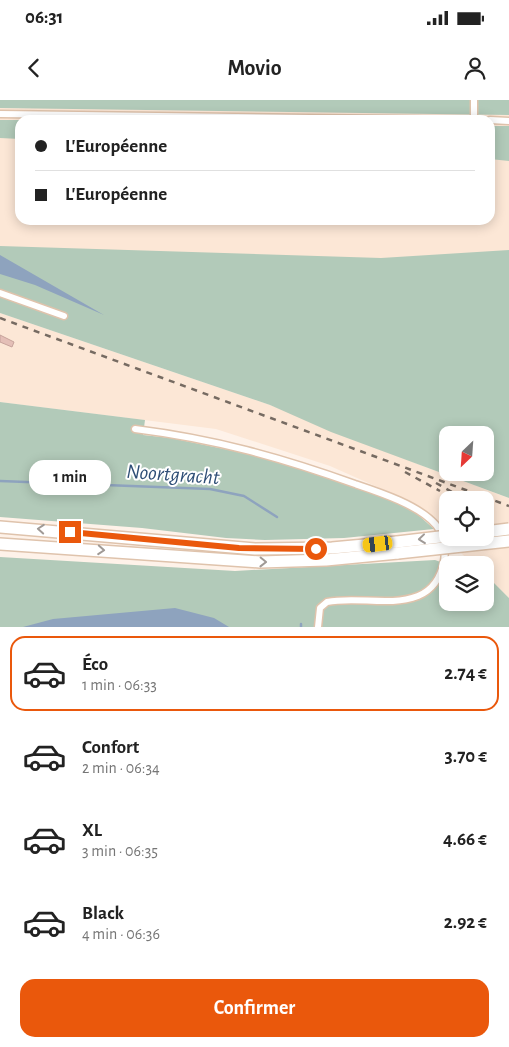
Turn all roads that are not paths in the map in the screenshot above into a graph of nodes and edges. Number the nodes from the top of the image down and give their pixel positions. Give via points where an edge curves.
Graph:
1 (474, 100) edge
2 (0, 114) edge
3 (77, 115) edge
4 (474, 115) edge
5 (495, 120) edge
6 (509, 121) edge
7 (0, 293) edge
8 (64, 316) dead end
9 (135, 429) dead end
10 (0, 527) edge
11 (509, 529) edge
12 (494, 531) edge
13 (439, 538) edge
14 (509, 541) edge
15 (0, 544) edge
16 (397, 548) junction
17 (318, 627) edge

1 - 4 street
2 - 3 street
5 - 6 street
7 - 8 street
9 - 17 street via 231,444 309,467 381,493 423,515 437,527 445,555 437,580 424,593 400,600 327,602 319,610
16 -> 10 highway via 255,549
11 - 12 highway, bridge
13 -> 16 highway, bridge
14 - 16 highway, bridge
15 -> 16 highway via 260,562 326,560

